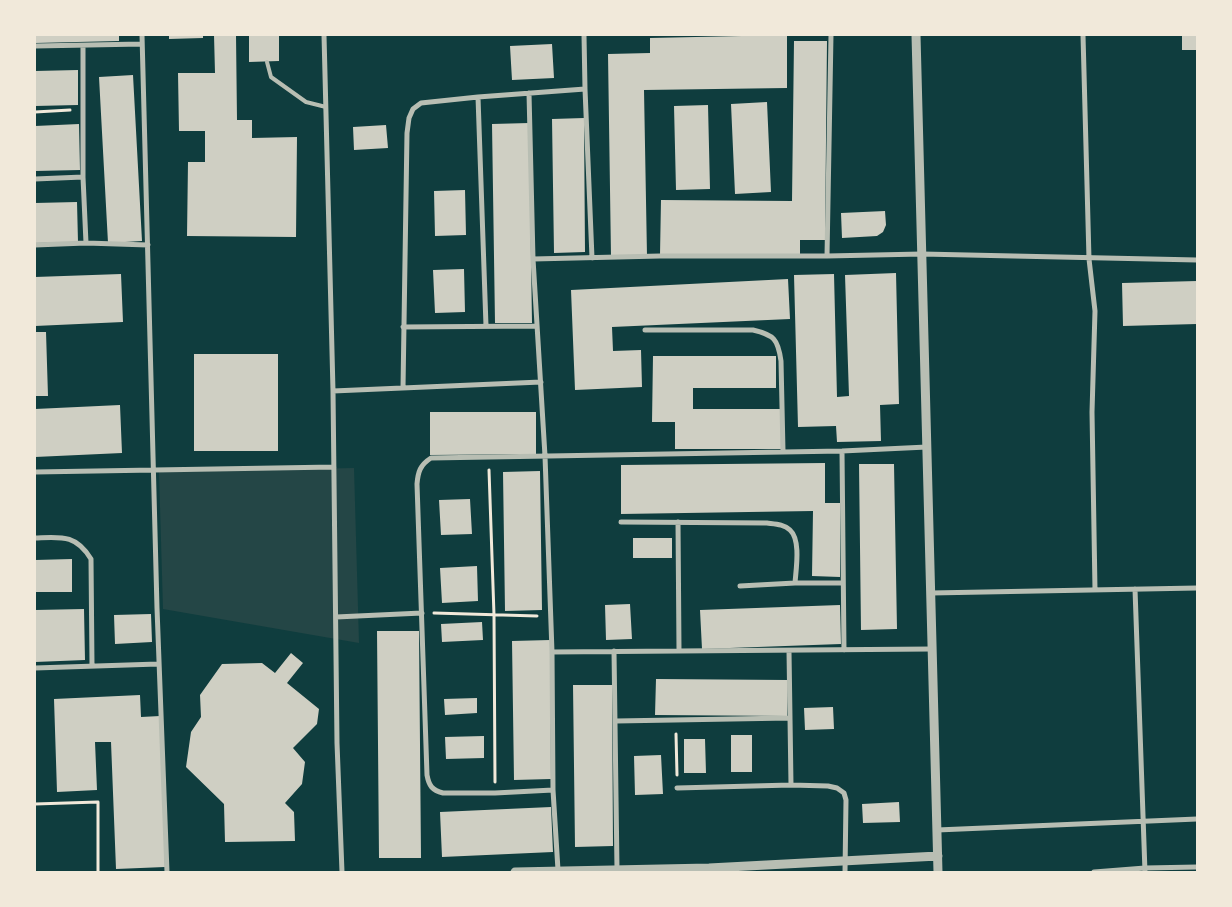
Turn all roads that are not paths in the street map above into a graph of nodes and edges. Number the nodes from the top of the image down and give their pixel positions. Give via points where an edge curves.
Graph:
1 (142, 35) edge
2 (324, 35) edge
3 (584, 35) edge
4 (831, 35) edge
5 (916, 35) edge
6 (1082, 35) edge
7 (142, 44) junction
8 (35, 46) edge
9 (83, 46) junction
10 (267, 62) dead end
11 (585, 89) junction
12 (529, 93) junction
13 (478, 97) junction
14 (326, 107) junction
15 (83, 177) junction
16 (35, 179) edge
17 (86, 243) junction
18 (35, 245) edge
19 (148, 245) junction
20 (922, 254) junction
21 (827, 256) junction
22 (592, 258) junction
23 (533, 259) junction
24 (1088, 259) junction
25 (1197, 260) edge
26 (486, 326) junction
27 (537, 326) junction
28 (403, 327) junction
29 (645, 330) dead end
30 (541, 382) junction
31 (403, 388) junction
32 (333, 391) junction
33 (927, 447) junction
34 (783, 451) junction
35 (842, 451) junction
36 (545, 456) junction
37 (334, 466) junction
38 (153, 470) junction
39 (35, 472) edge
40 (621, 522) dead end
41 (678, 522) junction
42 (35, 538) edge
43 (795, 583) junction
44 (842, 583) junction
45 (740, 586) dead end
46 (1197, 588) edge
47 (1095, 590) junction
48 (1136, 590) junction
49 (931, 594) junction
50 (422, 613) junction
51 (336, 617) junction
52 (932, 649) junction
53 (679, 650) junction
54 (844, 650) junction
55 (614, 651) junction
56 (789, 651) junction
57 (552, 652) junction
58 (158, 664) junction
59 (92, 665) junction
60 (35, 668) edge
61 (790, 718) junction
62 (616, 721) junction
63 (791, 785) junction
64 (677, 788) road end
65 (553, 790) junction
66 (1197, 818) edge
67 (1144, 821) junction
68 (937, 830) junction
69 (938, 856) junction
70 (845, 862) junction
71 (1197, 867) edge
72 (617, 869) junction
73 (558, 870) junction
74 (709, 870) edge
75 (1145, 870) edge
76 (167, 872) edge
77 (342, 872) edge
78 (515, 872) edge
79 (845, 872) edge
80 (938, 872) edge
81 (1094, 872) edge

1 - 7 street
2 - 14 street
3 - 11 street
4 - 21 street
5 - 20 street
6 - 24 street
7 - 9 street
7 - 19 street
8 - 9 street
9 - 15 street
10 - 14 lane via 271,77 306,102
11 - 12 street
11 - 22 street
12 - 13 street
12 - 23 street
13 - 26 street
13 - 28 street via 421,103 409,118
14 - 32 street
15 - 16 street
15 - 17 street
17 - 18 street
17 - 19 street
19 - 38 street
20 - 21 street
20 - 24 street
20 - 33 street
21 - 22 street
22 - 23 street
23 - 27 street
24 - 25 street
24 - 47 street via 1095,311 1092,412
26 - 27 street
26 - 28 street
27 - 30 street
28 - 31 street
29 - 34 street via 752,330 774,338 781,361
30 - 31 street
30 - 36 street
31 - 32 street
32 - 37 street
33 - 35 street
33 - 49 street
34 - 35 street
34 - 36 street
35 - 44 street
36 - 50 street via 431,458 423,463 417,484
36 - 57 street
37 - 38 street
37 - 51 street
38 - 39 street
38 - 58 street
40 - 41 street
41 - 43 street via 781,525 796,539
41 - 53 street
42 - 59 street via 74,540 84,547 91,559
43 - 44 street
43 - 45 street
44 - 54 street
46 - 48 street
47 - 48 street
47 - 49 street
48 - 67 street
49 - 52 street
50 - 51 street
50 - 65 street via 429,785 443,793
51 - 77 street
52 - 54 street
52 - 68 street
53 - 55 street
53 - 56 street
54 - 56 street
55 - 57 street
55 - 62 street
56 - 61 street
57 - 65 street
58 - 59 street
58 - 76 street
59 - 60 street
61 - 62 street
61 - 63 street
62 - 72 street
63 - 64 street
63 - 70 street via 828,786 844,793
65 - 73 street
66 - 67 street
67 - 68 street
67 - 75 street
68 - 69 street
69 - 70 street
69 - 80 street
70 - 74 street
70 - 79 street
71 - 75 street
72 - 73 street
72 - 74 street
73 - 78 street
75 - 81 street

